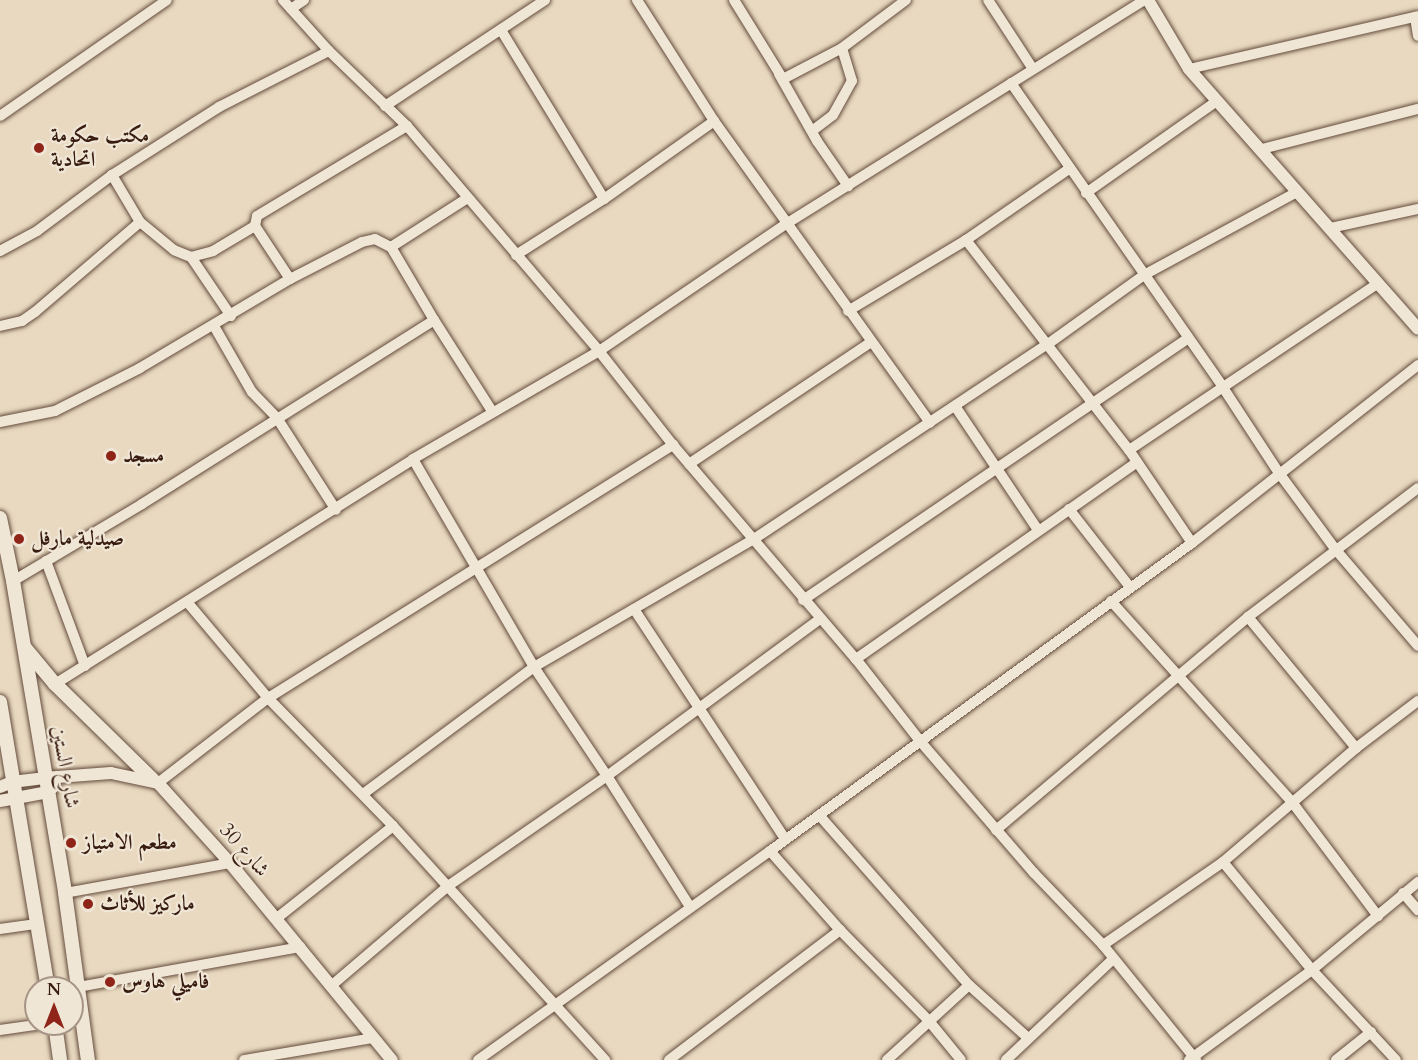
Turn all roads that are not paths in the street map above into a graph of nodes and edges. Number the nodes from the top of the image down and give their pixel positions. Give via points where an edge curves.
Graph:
1 (143, 0) edge
2 (167, 0) edge
3 (283, 0) edge
4 (304, 0) edge
5 (545, 0) edge
6 (637, 0) edge
7 (733, 0) edge
8 (906, 0) edge
9 (988, 0) edge
10 (1146, 0) edge
11 (291, 9) junction
12 (150, 11) junction
13 (1416, 17) edge
14 (501, 30) junction
15 (1418, 36) edge
16 (842, 48) junction
17 (329, 51) junction
18 (1033, 69) junction
19 (1189, 69) junction
20 (783, 79) junction
21 (1011, 83) junction
22 (1217, 101) junction
23 (385, 106) junction
24 (1418, 109) edge
25 (0, 116) edge
26 (714, 121) junction
27 (406, 126) junction
28 (812, 131) junction
29 (1262, 149) junction
30 (1069, 169) junction
31 (112, 175) junction
32 (848, 186) junction
33 (1086, 193) junction
34 (1295, 193) junction
35 (466, 199) junction
36 (604, 200) junction
37 (1418, 209) edge
38 (140, 222) junction
39 (786, 224) junction
40 (255, 226) junction
41 (1330, 228) junction
42 (966, 240) junction
43 (391, 247) junction
44 (0, 251) edge
45 (516, 255) junction
46 (191, 257) junction
47 (1144, 275) junction
48 (290, 279) junction
49 (1378, 283) junction
50 (848, 311) junction
51 (1412, 315) edge
52 (231, 316) junction
53 (434, 320) junction
54 (0, 326) edge
55 (214, 326) junction
56 (1418, 329) edge
57 (1188, 338) junction
58 (872, 342) junction
59 (1048, 344) junction
60 (598, 351) junction
61 (1418, 365) edge
62 (1222, 386) junction
63 (1091, 403) junction
64 (955, 406) junction
65 (492, 411) junction
66 (277, 418) junction
67 (0, 422) edge
68 (930, 423) junction
69 (673, 445) junction
70 (1129, 450) junction
71 (414, 459) junction
72 (1137, 462) junction
73 (689, 464) junction
74 (999, 468) junction
75 (1279, 473) junction
76 (1417, 492) edge
77 (1069, 508) junction
78 (336, 510) junction
79 (0, 518) edge
80 (1038, 530) junction
81 (754, 539) junction
82 (1192, 543) junction
83 (1336, 550) junction
84 (46, 561) junction
85 (477, 566) junction
86 (13, 581) junction
87 (1130, 587) junction
88 (803, 600) junction
89 (1111, 601) junction
90 (188, 603) junction
91 (634, 609) junction
92 (1248, 617) junction
93 (820, 620) junction
94 (1418, 646) edge
95 (24, 647) junction
96 (856, 659) junction
97 (86, 666) junction
98 (534, 667) junction
99 (1177, 675) junction
100 (55, 684) junction
101 (268, 698) junction
102 (1418, 701) edge
103 (700, 707) junction
104 (1, 710) edge
105 (920, 741) junction
106 (1356, 748) junction
107 (63, 776) junction
108 (607, 776) junction
109 (44, 778) junction
110 (155, 781) junction
111 (6, 785) edge
112 (48, 792) junction
113 (363, 794) junction
114 (15, 798) junction
115 (0, 801) edge
116 (1293, 802) junction
117 (819, 815) junction
118 (393, 826) junction
119 (996, 830) junction
120 (785, 839) junction
121 (770, 851) junction
122 (1223, 862) junction
123 (230, 863) junction
124 (1418, 882) edge
125 (448, 886) junction
126 (65, 893) junction
127 (1403, 893) junction
128 (690, 907) junction
129 (1418, 910) edge
130 (1378, 916) junction
131 (277, 918) junction
132 (38, 924) junction
133 (0, 928) edge
134 (840, 930) junction
135 (1103, 945) junction
136 (300, 947) junction
137 (1113, 959) junction
138 (1312, 970) junction
139 (46, 976) edge
140 (76, 976) edge
141 (969, 985) junction
142 (84, 986) edge
143 (331, 986) junction
144 (554, 1004) junction
145 (928, 1021) junction
146 (24, 1027) edge
147 (0, 1030) edge
148 (84, 1031) edge
149 (1371, 1032) junction
150 (57, 1036) edge
151 (373, 1038) junction
152 (1028, 1038) junction
153 (268, 1058) edge
154 (1192, 1059) edge
155 (60, 1060) edge
156 (88, 1060) edge
157 (244, 1060) edge
158 (392, 1060) edge
159 (478, 1060) edge
160 (605, 1060) edge
161 (669, 1060) edge
162 (887, 1060) edge
163 (961, 1060) edge
164 (1006, 1060) edge
165 (1336, 1060) edge
166 (1396, 1060) edge

1 - 12 street
2 - 12 street
3 - 11 street
4 - 11 street
5 - 14 street
6 - 26 street
7 - 20 street
8 - 16 street
9 - 18 street
10 - 18 street
10 - 19 street
11 - 17 street
12 - 25 street
13 - 15 street
13 - 19 street
14 - 23 street
14 - 36 street
16 - 20 street
16 - 28 street via 852,81 833,115
17 - 23 street
17 - 31 street via 219,107
18 - 21 street
19 - 22 street
20 - 28 street
21 - 30 street
21 - 32 street
22 - 29 street
22 - 33 street
23 - 27 street
24 - 29 street
26 - 36 street
26 - 39 street
27 - 35 street
27 - 40 street via 257,216
28 - 32 street
29 - 34 street
30 - 33 street
30 - 42 street
31 - 38 street
31 - 44 street via 37,231
32 - 39 street
33 - 47 street
34 - 41 street
34 - 47 street
35 - 43 street
35 - 45 street
36 - 45 street
37 - 41 street
38 - 46 street via 174,250
38 - 54 street via 35,312 22,321
39 - 50 street
39 - 60 street
40 - 46 street via 213,251
40 - 48 street
41 - 49 street
42 - 50 street
42 - 59 street
43 - 48 street via 375,239 362,242
43 - 53 street
45 - 60 street
46 - 52 street
47 - 57 street
47 - 59 street
48 - 52 street
49 - 51 street
49 - 62 street
50 - 58 street
51 - 56 street
52 - 55 street
53 - 65 street
53 - 66 street
55 - 66 street via 252,392
55 - 67 street via 55,411
57 - 62 street
57 - 63 street
58 - 68 street
58 - 73 street
59 - 63 street
59 - 64 street
60 - 65 street
60 - 69 street
61 - 75 street
62 - 70 street
62 - 75 street
63 - 70 street
63 - 74 street
64 - 68 street
64 - 74 street
65 - 71 street
66 - 78 street
66 - 84 street
68 - 81 street
69 - 73 street
69 - 85 street
70 - 72 street
71 - 78 street
71 - 85 street
72 - 77 street
72 - 82 street
73 - 81 street
74 - 80 street
74 - 88 street
75 - 82 street
75 - 83 street
76 - 83 street
77 - 80 street
77 - 87 street
78 - 90 street
79 - 86 main road, شارع الستين
80 - 96 street
81 - 88 street
81 - 91 street
82 - 87 street
83 - 92 street
83 - 94 street
84 - 86 street
84 - 97 street
85 - 98 street
85 - 101 street
86 - 95 main road, شارع الستين
87 - 89 street
88 - 93 street
89 - 99 street
89 - 105 street
90 - 97 street
90 - 101 street
91 - 98 street
91 - 103 street
92 - 99 street
92 - 106 street
93 - 96 street
93 - 103 street
95 - 100 main road
95 - 109 main road, شارع الستين
96 - 105 street
97 - 100 street
98 - 108 street
98 - 113 street
99 - 116 street
99 - 119 street
100 - 110 main road
101 - 110 street
101 - 113 street
102 - 106 street
103 - 108 street
103 - 120 street
104 - 111 main road
105 - 117 street
105 - 119 street
106 - 116 street
107 - 109 street
107 - 110 street via 111,773
107 - 112 street
108 - 125 street
108 - 128 street
109 - 111 street
109 - 112 main road, شارع الستين
110 - 123 street, شارع 30
111 - 114 main road
112 - 114 street
112 - 126 main road, شارع الستين
113 - 118 street
114 - 115 street
114 - 132 main road
116 - 122 street
116 - 130 street
117 - 120 street
117 - 141 street
118 - 125 street
118 - 131 street
119 - 135 street
120 - 121 street
121 - 128 street
121 - 134 street
122 - 135 street
122 - 138 street
123 - 126 street
123 - 131 street, شارع 30
124 - 127 street
125 - 143 street
125 - 144 street
126 - 140 main road, شارع الستين
127 - 129 street
127 - 130 street
128 - 144 street
130 - 138 street
131 - 136 street, شارع 30
132 - 133 street
132 - 139 main road
134 - 145 street
134 - 161 street
135 - 137 street
136 - 142 street
136 - 143 street, شارع 30
137 - 152 street
137 - 154 street
138 - 149 street
138 - 154 street
141 - 145 street
141 - 152 street
143 - 151 street, شارع 30
144 - 159 street
144 - 160 street
145 - 162 street
145 - 163 street
146 - 147 street
148 - 156 main road, شارع الستين
149 - 165 street
149 - 166 street
150 - 155 main road
151 - 153 street
151 - 158 street, شارع 30
152 - 164 street
153 - 157 street

